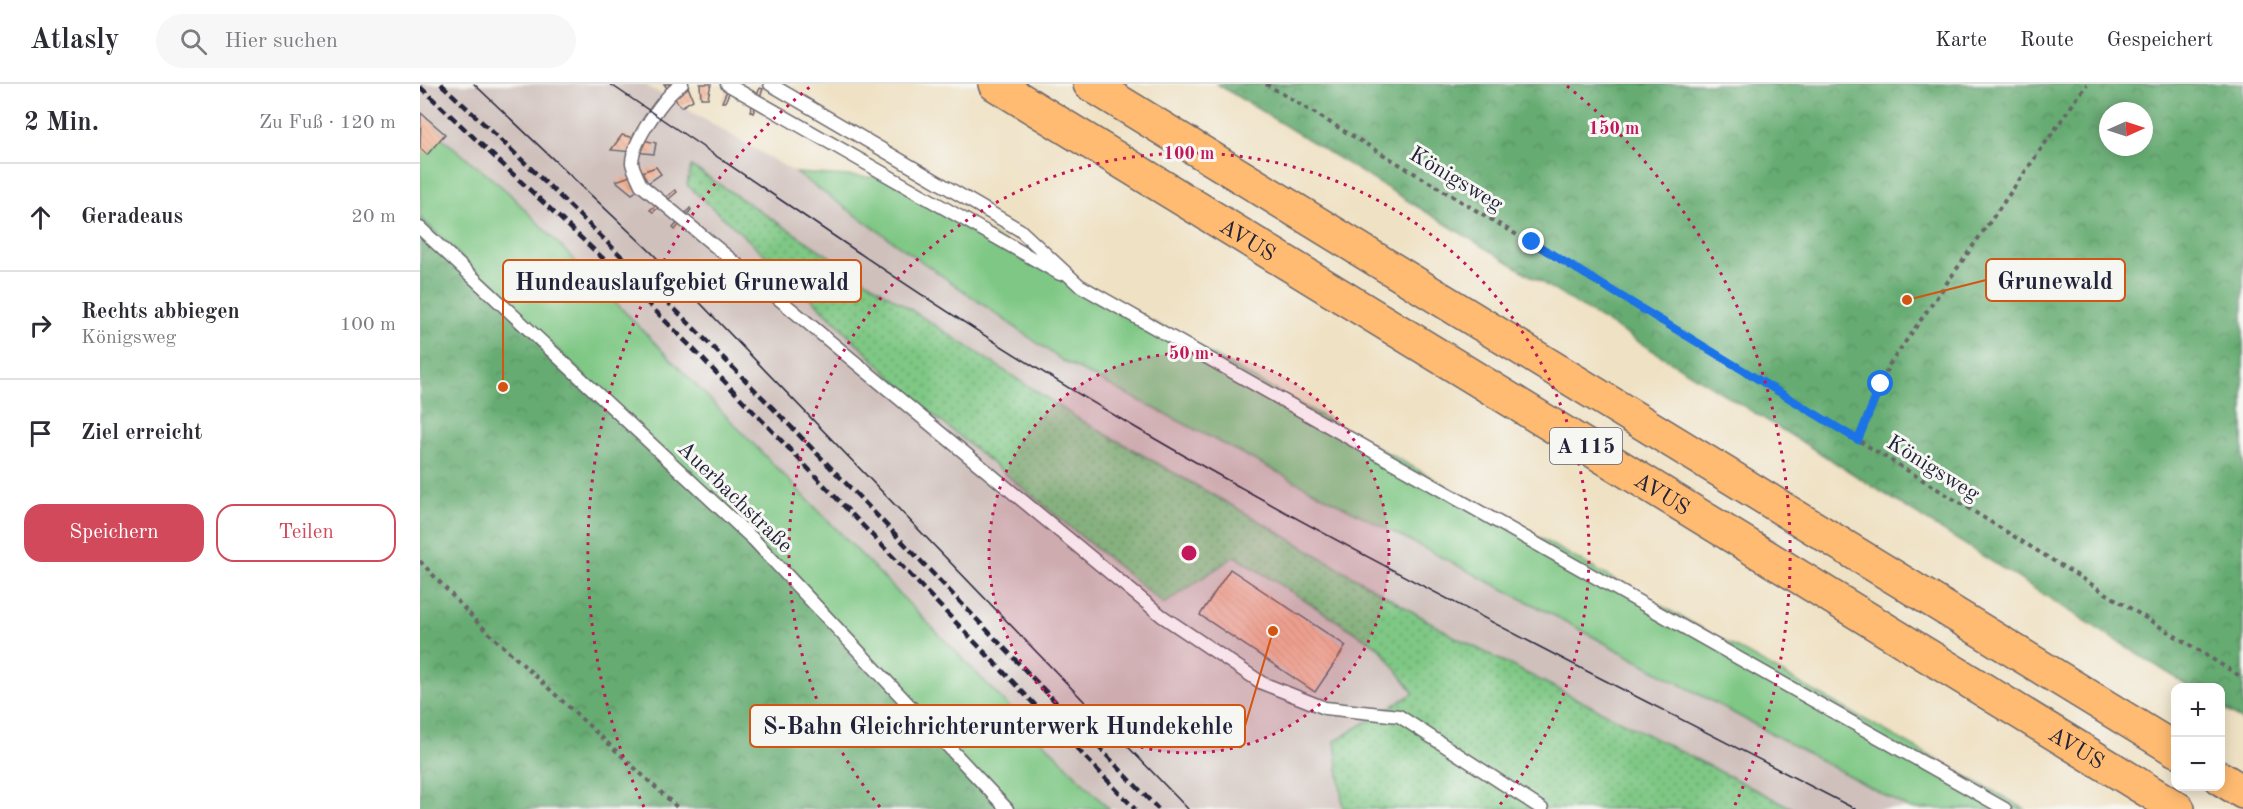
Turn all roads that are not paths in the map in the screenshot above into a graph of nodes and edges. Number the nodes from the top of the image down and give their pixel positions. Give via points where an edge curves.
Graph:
1 (682, 84) edge
2 (727, 84) edge
3 (770, 84) edge
4 (995, 84) edge
5 (1090, 84) edge
6 (420, 228) edge
7 (1079, 285) junction
8 (2171, 748) edge
9 (2225, 781) edge
10 (2243, 792) edge
11 (1007, 809) edge
12 (1542, 809) edge
13 (2005, 809) edge
14 (2178, 809) edge

1 - 12 lane via 671,91 636,145 632,164 640,185 1162,616 1262,683 1325,708 1399,716
2 - 7 lane
3 - 7 lane via 1020,230
4 - 14 highway, AVUS / A 115
5 - 8 highway, A 115
6 - 11 lane, Auerbachstraße via 753,539
7 - 13 lane
9 - 10 highway

